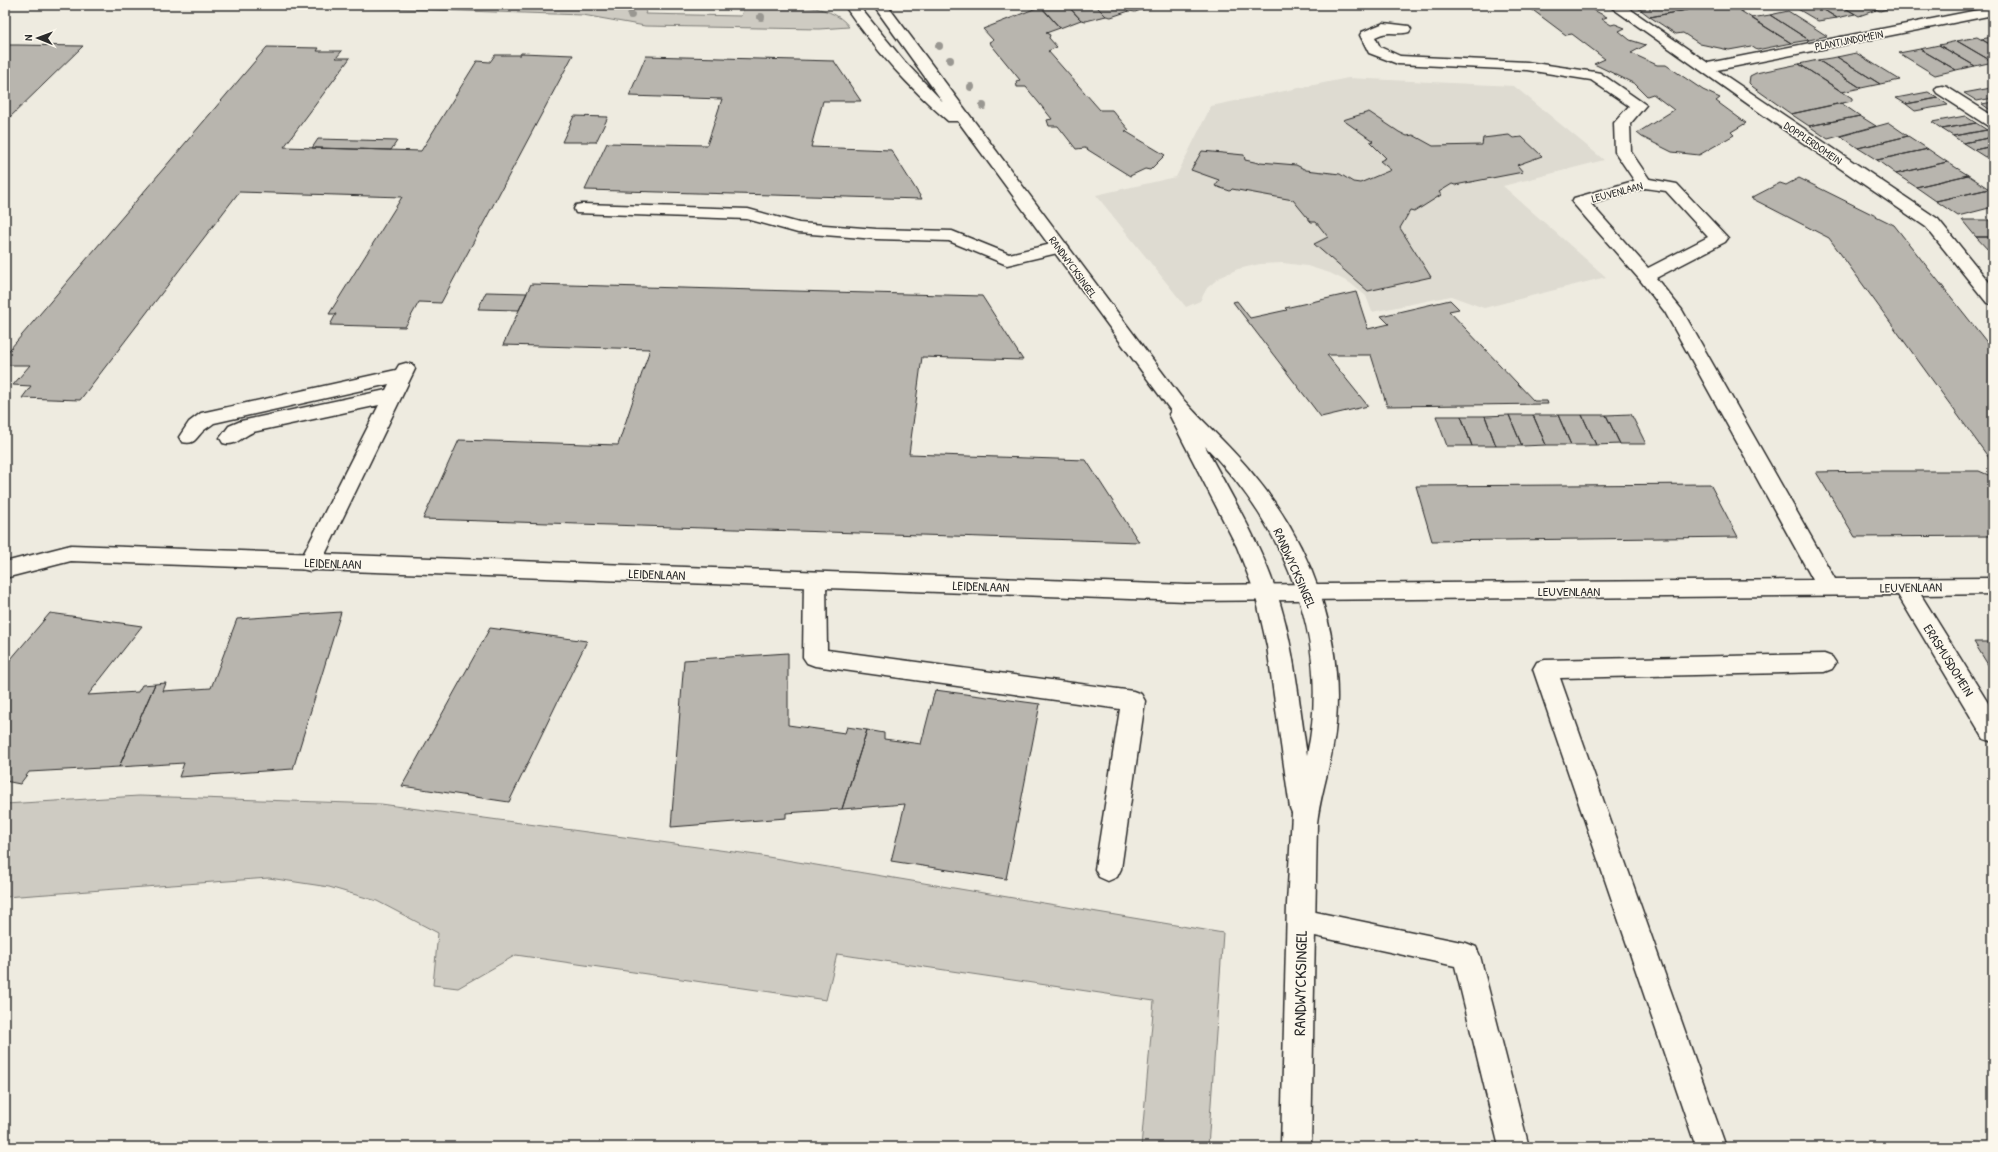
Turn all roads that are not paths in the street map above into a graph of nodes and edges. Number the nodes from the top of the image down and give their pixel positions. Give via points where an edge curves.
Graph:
1 (851, 5) edge
2 (880, 5) edge
3 (1615, 5) edge
4 (1993, 11) edge
5 (1404, 29) dead end
6 (1705, 68) junction
7 (1942, 90) dead end
8 (1993, 123) edge
9 (973, 134) junction
10 (1644, 183) junction
11 (582, 209) dead end
12 (1060, 247) junction
13 (1646, 276) junction
14 (1993, 299) edge
15 (394, 394) junction
16 (1172, 401) junction
17 (188, 437) dead end
18 (230, 438) dead end
19 (310, 563) junction
20 (5, 569) edge
21 (815, 580) junction
22 (1993, 586) edge
23 (1829, 588) junction
24 (1904, 588) junction
25 (1266, 593) junction
26 (1310, 594) junction
27 (1824, 663) dead end
28 (1993, 732) edge
29 (1305, 818) junction
30 (1108, 870) dead end
31 (1301, 921) junction
32 (1296, 1147) edge
33 (1514, 1147) edge
34 (1711, 1147) edge

1 - 9 street, RANDWYCKSINGEL via 911,80
2 - 9 street, RANDWYCKSINGEL
3 - 6 street, DOPPLERDOMEIN
4 - 6 street, PLANTIJNDOMEIN
5 - 10 street via 1384,27 1367,35 1374,50 1398,60 1528,66 1595,76 1638,105 1622,123 1623,152
6 - 14 street, DOPPLERDOMEIN via 1932,223
7 - 8 street
9 - 12 street, RANDWYCKSINGEL
10 - 13 street, LEUVENLAAN via 1580,202
10 - 13 street, LEUVENLAAN via 1671,187 1719,238
11 - 12 street via 748,214 798,228 952,236 1007,260
12 - 16 street, RANDWYCKSINGEL
13 - 23 street, LEUVENLAAN via 1673,310
15 - 17 street via 405,372 208,418
15 - 18 street via 248,426 236,431
15 - 19 street
16 - 25 street, RANDWYCKSINGEL via 1194,450 1235,519
16 - 26 street, RANDWYCKSINGEL via 1237,467 1256,493 1283,537
19 - 20 street, LEIDENLAAN via 71,553
19 - 21 street, LEIDENLAAN
21 - 25 street, LEIDENLAAN via 1187,593
21 - 30 street via 815,657 1133,701
22 - 24 street, LEUVENLAAN
23 - 24 street, LEUVENLAAN
23 - 26 street, LEUVENLAAN
24 - 28 street, ERASMUSDOMEIN
25 - 26 street, LEIDENLAAN
25 - 29 street, RANDWYCKSINGEL via 1275,625
26 - 29 street, RANDWYCKSINGEL via 1322,641 1324,735
27 - 34 street via 1545,669
29 - 31 street, RANDWYCKSINGEL
31 - 32 street, RANDWYCKSINGEL
31 - 33 street via 1466,956

